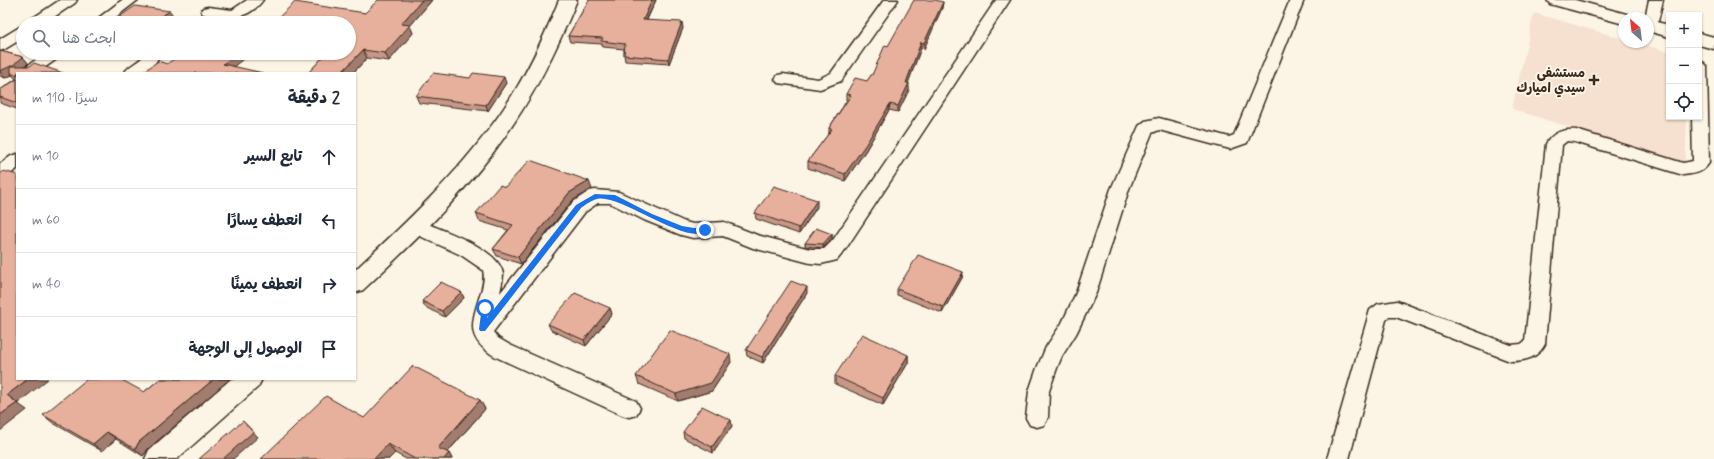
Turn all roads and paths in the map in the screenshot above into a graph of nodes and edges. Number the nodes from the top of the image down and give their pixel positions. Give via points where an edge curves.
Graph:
1 (70, 0) edge
2 (131, 0) edge
3 (256, 0) edge
4 (568, 0) edge
5 (891, 0) edge
6 (1003, 0) edge
7 (1297, 0) edge
8 (1556, 0) edge
9 (1656, 0) edge
10 (208, 10) dead end
11 (1653, 12) edge
12 (46, 16) edge
13 (109, 16) edge
14 (1618, 16) edge
15 (1654, 26) edge
16 (1666, 30) edge
17 (16, 36) edge
18 (1702, 40) edge
19 (1714, 43) edge
20 (0, 46) edge
21 (46, 60) edge
22 (150, 60) edge
23 (28, 72) edge
24 (133, 72) edge
25 (783, 79) dead end
26 (1699, 84) edge
27 (16, 161) edge
28 (0, 172) edge
29 (415, 226) junction
30 (356, 283) edge
31 (482, 329) junction
32 (248, 380) edge
33 (629, 408) dead end
34 (1037, 418) dead end
35 (158, 459) edge
36 (1338, 459) edge

1 - 12 street
2 - 13 street
3 - 10 street via 245,9 231,15
4 - 29 street via 522,95 501,127 472,165
5 - 25 street via 836,77 820,84
6 - 31 street via 830,255 810,256 753,241 724,229 681,228 613,197 595,196 579,206
7 - 34 street via 1241,139 1230,143 1159,124 1151,125 1145,130 1120,189 1086,294 1047,368 1039,391
8 - 14 street
9 - 11 street
15 - 16 street
17 - 20 street
18 - 19 street
21 - 23 street
22 - 24 street
26 - 36 street via 1701,163 1694,168 1683,169 1576,136 1565,135 1557,139 1554,144 1535,344 1530,350 1523,354 1510,353 1397,309 1385,310 1378,316
27 - 28 street
29 - 30 street
29 - 31 street via 479,256 491,267 494,278
31 - 33 street via 487,340 503,351
32 - 35 street

